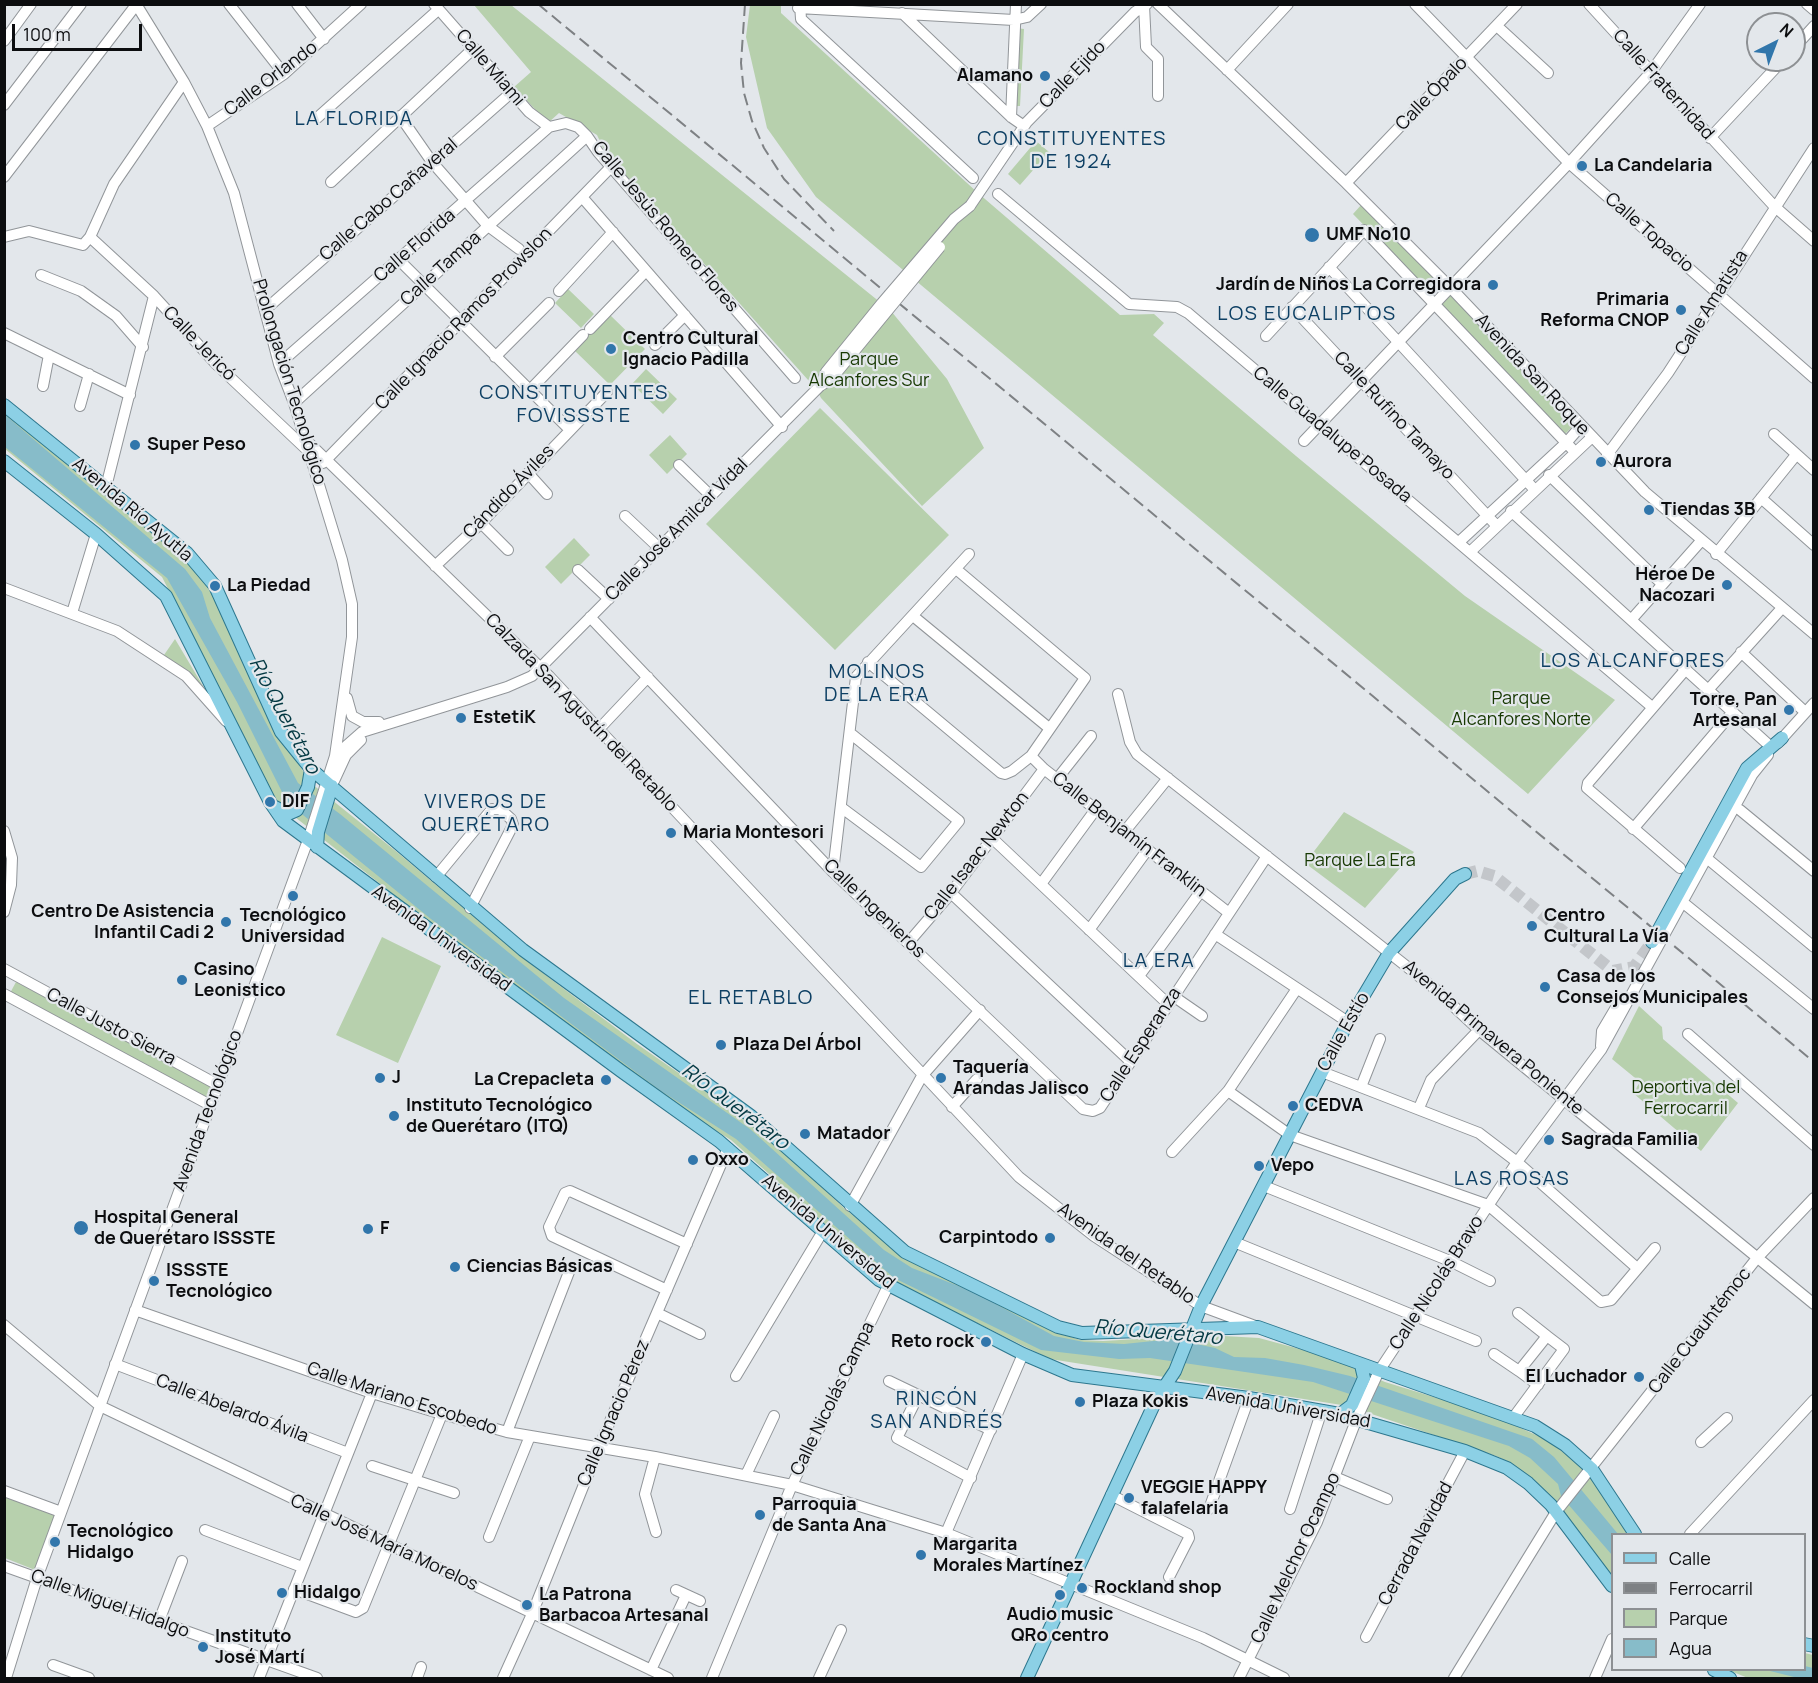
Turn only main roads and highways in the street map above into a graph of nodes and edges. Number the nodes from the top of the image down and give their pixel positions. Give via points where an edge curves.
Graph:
1 (4, 405) edge
2 (4, 461) edge
3 (281, 732) joint
4 (1782, 738) road end
5 (310, 769) junction
6 (328, 788) junction
7 (270, 802) junction
8 (312, 844) junction
9 (1465, 874) tunnel mouth
10 (1652, 942) tunnel mouth
11 (1201, 1306) joint
12 (1192, 1333) junction
13 (1373, 1376) junction
14 (1164, 1387) junction
15 (1357, 1409) junction
16 (1634, 1533) edge
17 (1611, 1584) edge
18 (1716, 1671) edge
19 (1027, 1678) edge
20 (1730, 1678) edge

1 - 3 main road, Avenida Río Ayutla via 187,553 215,586
2 - 7 main road, Avenida Universidad via 166,596
3 - 5 main road, Avenida Universidad
4 - 10 main road via 1748,768
5 - 6 main road, Avenida Universidad
5 - 7 main road via 309,787 300,807 288,814
6 - 8 main road
6 - 12 main road, Avenida Universidad via 556,976 751,1116 905,1252 1058,1327 1082,1333
7 - 8 main road, Avenida Universidad via 283,820
8 - 14 main road, Avenida Universidad via 728,1148 888,1286 1072,1375
9 - 11 main road, Calle Estío via 1455,879 1389,953 1348,1022
11 - 12 main road, Avenida del Retablo
12 - 13 main road, Avenida Universidad via 1258,1327 1361,1365
12 - 14 main road, Avenida del Retablo
13 - 15 main road
13 - 16 main road, Avenida Universidad via 1535,1426 1565,1445
14 - 15 main road, Avenida Universidad via 1340,1414
14 - 19 main road, Avenida del Retablo
15 - 17 main road, Avenida Universidad via 1517,1474 1560,1507
18 - 20 main road

